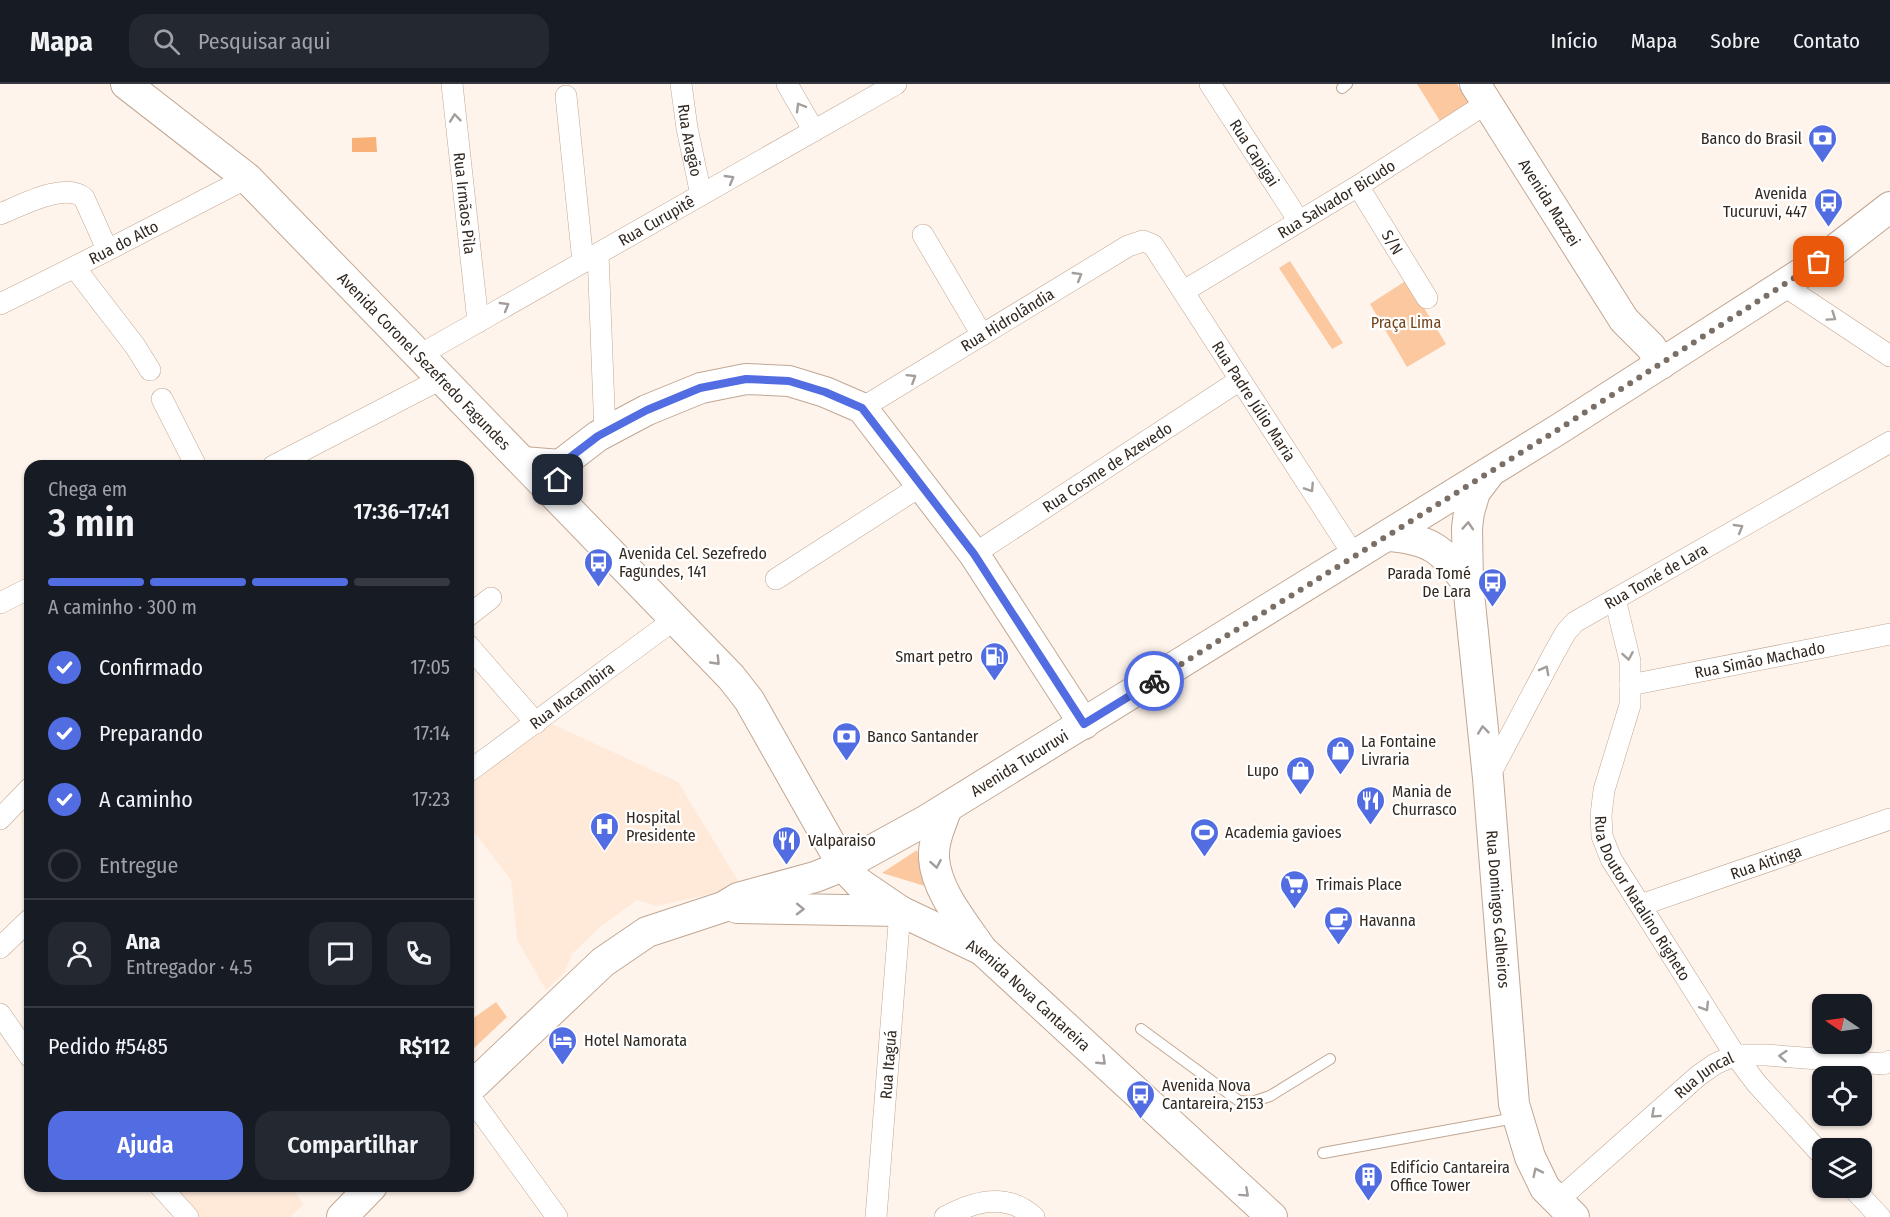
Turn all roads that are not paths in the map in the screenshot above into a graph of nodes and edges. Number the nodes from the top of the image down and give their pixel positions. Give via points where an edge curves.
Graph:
1 (126, 84) edge
2 (452, 84) edge
3 (681, 84) edge
4 (787, 84) edge
5 (896, 84) edge
6 (1210, 84) edge
7 (1481, 93) edge
8 (566, 96) dead end
9 (814, 131) junction
10 (247, 178) junction
11 (1358, 186) junction
12 (701, 195) junction
13 (1890, 207) edge
14 (0, 214) edge
15 (1299, 221) junction
16 (923, 235) dead end
17 (1154, 245) joint
18 (107, 249) junction
19 (591, 258) junction
20 (75, 268) junction
21 (1783, 285) junction
22 (1184, 291) junction
23 (1427, 298) dead end
24 (0, 303) edge
25 (478, 322) junction
26 (982, 335) junction
27 (418, 356) junction
28 (1890, 356) edge
29 (150, 370) dead end
30 (1650, 371) junction
31 (441, 378) junction
32 (1240, 381) junction
33 (162, 399) dead end
34 (862, 408) junction
35 (604, 433) junction
36 (1890, 442) edge
37 (193, 460) edge
38 (284, 460) edge
39 (523, 462) junction
40 (560, 465) junction
41 (1490, 472) junction
42 (922, 485) junction
43 (555, 495) junction
44 (1388, 536) junction
45 (974, 554) junction
46 (1355, 557) junction
47 (776, 579) dead end
48 (1468, 584) junction
49 (24, 591) edge
50 (491, 598) dead end
51 (1615, 599) junction
52 (0, 603) edge
53 (474, 611) edge
54 (675, 619) junction
55 (1890, 633) edge
56 (474, 652) edge
57 (1630, 685) junction
58 (536, 723) junction
59 (1084, 724) junction
60 (474, 767) edge
61 (1488, 778) junction
62 (24, 794) edge
63 (947, 808) junction
64 (0, 819) edge
65 (1890, 819) edge
66 (843, 866) junction
67 (1641, 905) junction
68 (723, 907) junction
69 (900, 911) junction
70 (24, 925) edge
71 (0, 948) edge
72 (981, 950) junction
73 (0, 1014) edge
74 (1141, 1029) dead end
75 (24, 1048) edge
76 (1735, 1055) junction
77 (1330, 1059) dead end
78 (1888, 1064) edge
79 (474, 1086) edge
80 (474, 1100) edge
81 (1518, 1117) junction
82 (1812, 1144) edge
83 (1323, 1153) dead end
84 (165, 1192) edge
85 (366, 1192) edge
86 (1862, 1198) edge
87 (1565, 1209) edge
88 (188, 1217) edge
89 (342, 1217) edge
90 (557, 1217) edge
91 (876, 1217) edge
92 (945, 1217) edge
93 (1034, 1217) edge
94 (1272, 1217) edge
95 (1880, 1217) edge

1 - 10 main road, Avenida Coronel Sezefredo Fagundes
25 -> 2 street, Rua Irmãos Pìla
3 - 12 street, Rua Aragão
9 -> 4 street
5 - 9 street, Rua Curupitê
6 - 15 street, Rua Capigai
7 - 11 street, Rua Salvador Bicudo
7 - 30 main road, Avenida Mazzei via 1624,320 1651,347
8 - 19 street
12 -> 9 street, Rua Curupitê
10 - 18 street, Rua do Alto
10 - 27 main road, Avenida Coronel Sezefredo Fagundes
11 - 15 street, Rua Salvador Bicudo
11 - 23 street, S/N
12 - 19 street, Rua Curupitê
13 - 21 main road, Avenida Tucuruvi
14 - 18 street via 66,191 79,193
15 - 22 street, Rua Salvador Bicudo
16 - 26 street
17 - 22 street, Rua Padre Júlio Maria
26 -> 17 street, Rua Hidrolândia via 1128,246 1143,241
18 - 20 street, Rua do Alto
25 -> 19 street, Rua Curupitê
19 - 35 street
20 - 24 street, Rua do Alto
20 - 29 street
21 -> 28 street
21 - 30 main road, Avenida Tucuruvi
22 - 32 street, Rua Padre Júlio Maria
25 - 27 street, Rua Curupitê
34 -> 26 street, Rua Hidrolândia
27 - 31 main road, Avenida Coronel Sezefredo Fagundes
30 - 41 main road, Avenida Tucuruvi
31 - 38 street
31 - 39 main road, Avenida Coronel Sezefredo Fagundes
32 - 45 street, Rua Cosme de Azevedo
32 -> 46 street, Rua Padre Júlio Maria
33 - 37 street
34 - 35 main road via 789,381 746,379 700,388
34 - 42 main road
35 - 40 main road
51 -> 36 street, Rua Tomé de Lara
39 - 40 main road
39 - 43 main road, Avenida Coronel Sezefredo Fagundes
40 - 43 main road
41 - 44 main road, Avenida Tucuruvi
48 -> 41 main road, Rua Domingos Calheiros via 1469,512 1475,492
42 - 45 main road
42 - 47 street
43 - 54 main road, Avenida Coronel Sezefredo Fagundes
44 - 46 main road, Avenida Tucuruvi
44 - 48 main road via 1418,539 1436,548
45 - 59 main road
46 - 59 main road, Avenida Tucuruvi
61 -> 48 main road, Rua Domingos Calheiros
49 - 52 street
50 - 53 street
51 -> 57 street, Rua Doutor Natalino Righeto via 1630,662
61 -> 51 street, Rua Tomé de Lara via 1566,632 1584,615
54 - 58 street, Rua Macambira
54 -> 66 main road, Avenida Coronel Sezefredo Fagundes via 749,700
55 - 57 street, Rua Simão Machado
56 - 58 street
57 - 67 street, Rua Doutor Natalino Righeto via 1630,705 1604,790 1602,836 1611,859
58 - 60 street, Rua Macambira
59 - 63 main road, Avenida Tucuruvi
61 - 81 main road, Rua Domingos Calheiros
62 - 64 street
63 - 66 main road, Avenida Tucuruvi
63 -> 72 main road via 936,839 937,871 947,896
65 - 67 street, Rua Aitinga
66 - 68 main road, Avenida Nova Cantareira via 738,898
66 - 69 main road, Avenida Coronel Sezefredo Fagundes via 859,883
67 -> 76 street, Rua Doutor Natalino Righeto
68 -> 69 main road, Avenida Nova Cantareira
68 - 79 main road, Avenida Nova Cantareira via 647,932 619,949
69 - 72 main road, Avenida Nova Cantareira
69 - 91 street, Rua Itaguá
70 - 71 street
72 -> 94 main road, Avenida Nova Cantareira
73 - 75 street
74 - 77 lane via 1239,1101 1252,1102 1270,1096
78 -> 76 street, Rua Juncal
76 - 82 street, Rua Doutor Natalino Righeto
76 -> 87 street, Rua Juncal via 1698,1076
80 - 90 street
81 - 83 lane
87 -> 81 main road, Rua Domingos Calheiros via 1545,1188 1530,1157
84 - 88 street
85 - 89 main road
86 - 95 street
92 - 93 street via 971,1204 994,1200 1013,1204

